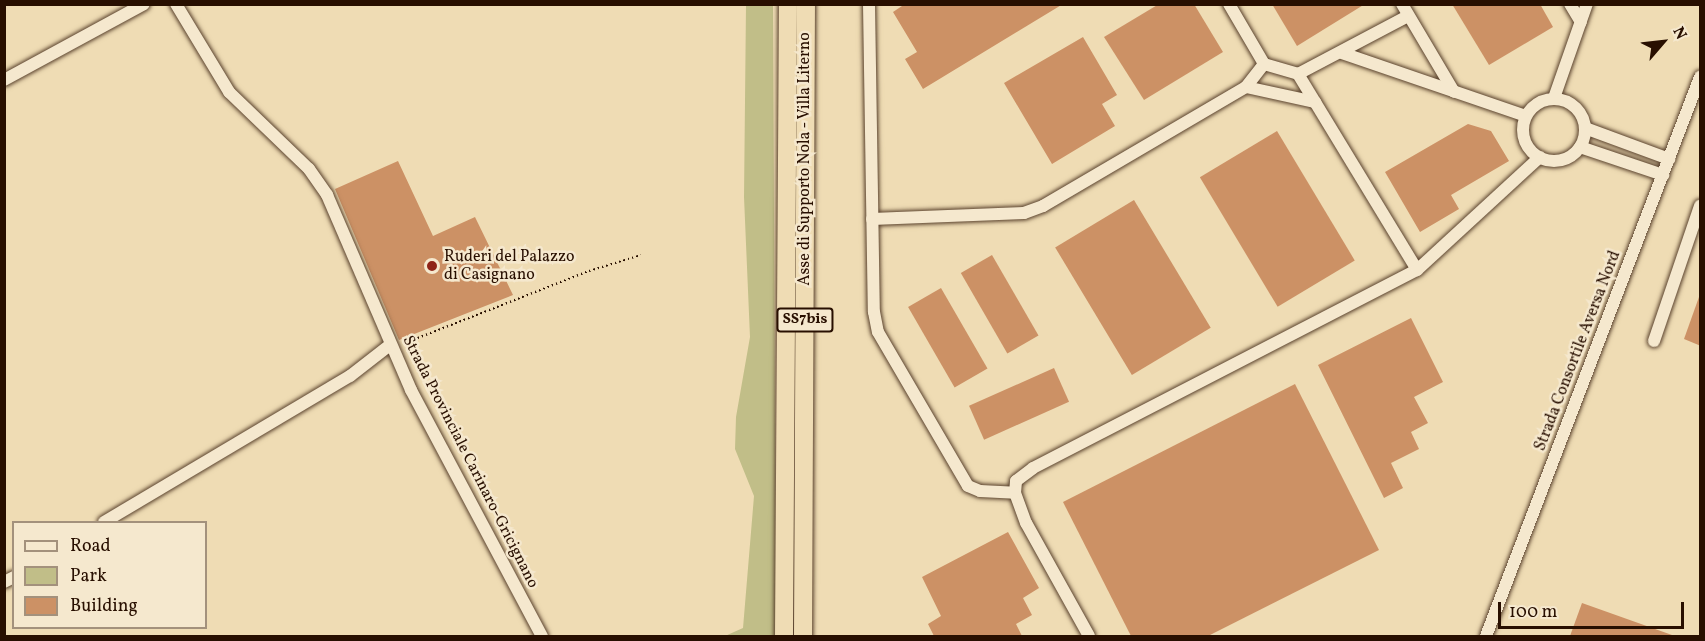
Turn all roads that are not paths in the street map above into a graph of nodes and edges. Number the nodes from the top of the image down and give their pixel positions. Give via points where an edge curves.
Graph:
1 (144, 4) edge
2 (176, 4) edge
3 (788, 4) edge
4 (806, 4) edge
5 (869, 4) edge
6 (1229, 4) edge
7 (1401, 4) edge
8 (1570, 4) edge
9 (1587, 4) edge
10 (1408, 16) junction
11 (1581, 22) junction
12 (1342, 53) junction
13 (1264, 64) junction
14 (1298, 74) junction
15 (1701, 77) edge
16 (4, 80) edge
17 (1246, 87) junction
18 (1454, 92) junction
19 (1554, 98) junction
20 (1315, 102) junction
21 (1526, 116) junction
22 (1585, 128) junction
23 (1580, 147) junction
24 (1540, 157) junction
25 (1669, 159) junction
26 (1663, 175) junction
27 (1701, 206) edge
28 (872, 219) junction
29 (1417, 270) junction
30 (1654, 341) dead end
31 (390, 345) junction
32 (1015, 493) junction
33 (106, 521) edge
34 (542, 636) edge
35 (784, 636) edge
36 (802, 636) edge
37 (1089, 636) edge
38 (1486, 636) edge

1 - 16 street
2 - 31 street, Strada Provinciale Carinaro-Gricignano via 229,92 309,169 327,195
3 - 35 highway, Asse di Supporto Nola - Villa Literno / SS7bis
4 - 36 highway, Asse di Supporto Nola - Villa Literno / SS7bis
5 - 28 street
6 - 13 street
7 - 10 street
8 - 11 street
9 - 11 street
10 - 12 street
10 - 18 street
11 - 19 street
12 - 14 street
12 - 18 street
13 - 14 street
13 - 17 street
14 - 20 street
15 - 25 street, Strada Consortile Aversa Nord
17 - 20 street
17 - 28 street via 1043,206 1023,213
18 - 21 street
19 - 21 street via 1537,103
19 - 22 street via 1572,104
20 - 29 street
21 - 24 street via 1524,135
22 - 23 street
22 - 25 street
23 - 24 street via 1566,158
23 - 26 street
24 - 29 street
25 - 26 street, Strada Consortile Aversa Nord
26 - 38 street, Strada Consortile Aversa Nord
27 - 30 street
28 - 32 street via 878,332 968,486 980,491
29 - 32 street via 1033,468 1016,481
31 - 33 street via 350,376
31 - 34 street, Strada Provinciale Carinaro-Gricignano
32 - 37 street via 1026,523

